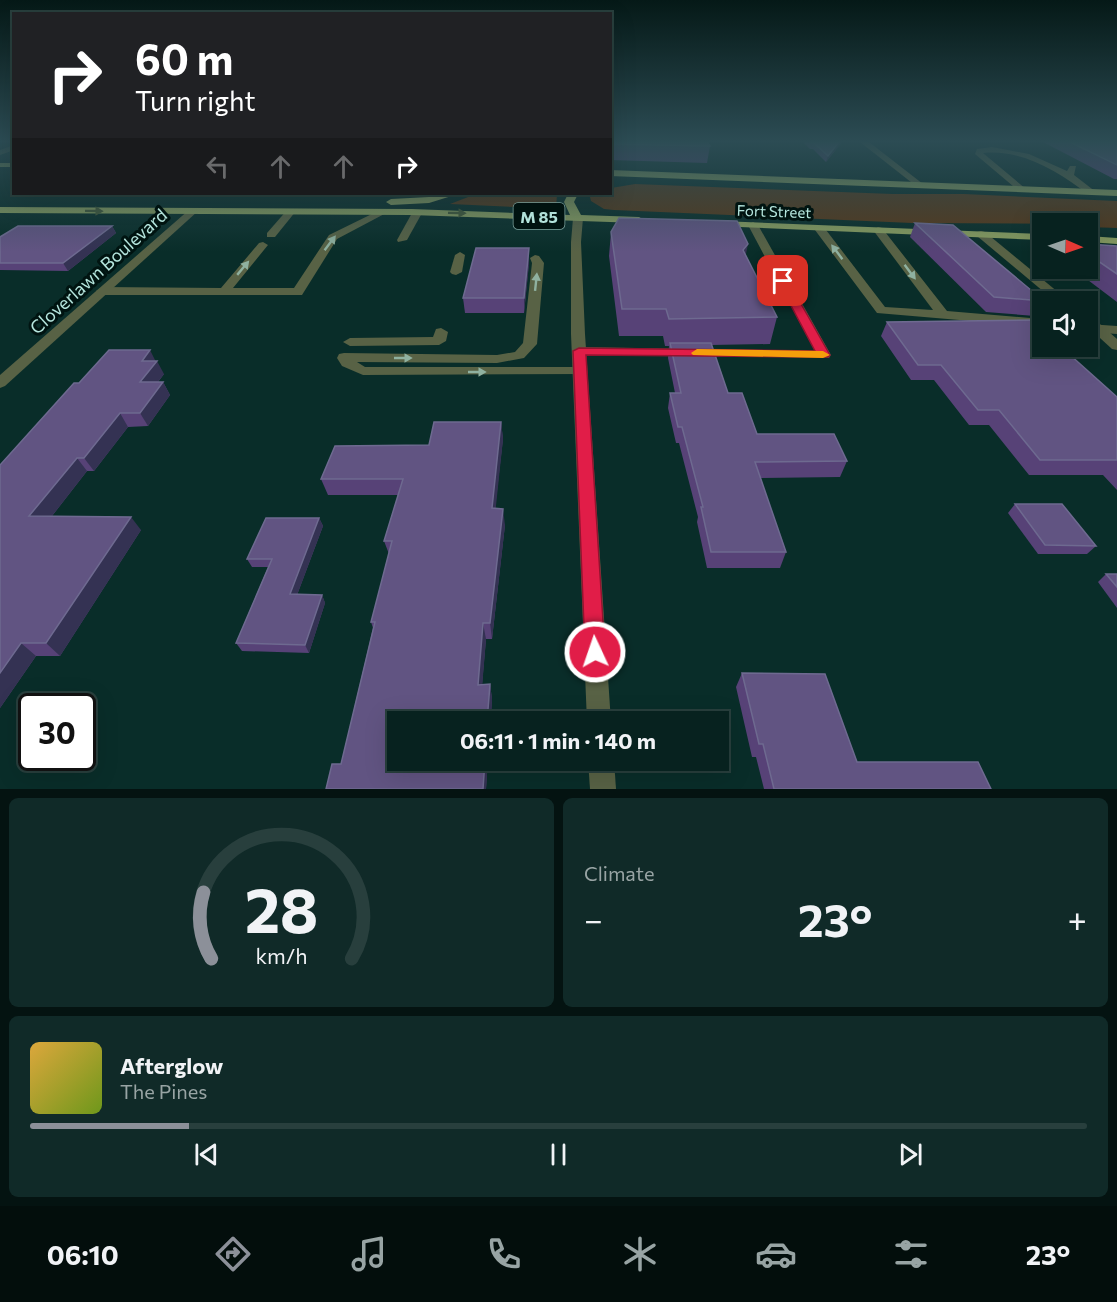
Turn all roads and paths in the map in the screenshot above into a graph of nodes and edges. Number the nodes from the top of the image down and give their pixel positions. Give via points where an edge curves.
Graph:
1 (796, 179) edge
2 (912, 179) edge
3 (1009, 179) edge
4 (1073, 179) edge
5 (612, 183) edge
6 (919, 184) junction
7 (1006, 188) junction
8 (1022, 189) junction
9 (1091, 192) junction
10 (1117, 193) edge
11 (449, 195) edge
12 (572, 195) edge
13 (0, 210) edge
14 (147, 211) junction
15 (193, 211) junction
16 (291, 211) junction
17 (383, 212) junction
18 (417, 213) junction
19 (578, 218) junction
20 (647, 221) edge
21 (713, 224) edge
22 (753, 225) junction
23 (819, 228) junction
24 (878, 230) junction
25 (1032, 230) edge
26 (981, 234) junction
27 (271, 235) dead end
28 (1098, 235) edge
29 (1032, 237) edge
30 (402, 240) dead end
31 (1098, 240) edge
32 (1116, 240) edge
33 (263, 245) dead end
34 (460, 255) dead end
35 (535, 258) dead end
36 (456, 272) dead end
37 (102, 291) junction
38 (1051, 291) edge
39 (224, 292) junction
40 (942, 314) junction
41 (1032, 323) edge
42 (1098, 327) edge
43 (1117, 330) edge
44 (441, 332) dead end
45 (1098, 332) edge
46 (1117, 346) edge
47 (346, 351) junction
48 (579, 351) junction
49 (580, 371) junction
50 (0, 383) edge
51 (598, 711) edge
52 (602, 771) edge
53 (603, 789) edge

1 - 6 main road, Fort Street
2 - 6 street
3 - 8 street
4 - 9 street
5 - 7 main road via 893,191
6 - 7 main road, Fort Street
7 - 8 main road, Fort Street
8 - 9 main road, Fort Street
9 - 10 main road, Fort Street
11 - 14 main road via 406,202 177,202
12 - 19 main road via 569,202
13 -> 14 main road, M 85
14 - 15 main road, M 85
15 - 16 main road, M 85
15 - 37 street, Cloverlawn Boulevard
16 - 17 main road, M 85
16 - 27 street
17 - 18 main road, M 85
39 -> 17 street via 298,292 333,237
18 -> 19 main road, M 85
18 - 30 street
19 - 20 main road, M 85
19 - 48 street
21 - 22 main road, Fort Street
22 - 23 main road, Fort Street
22 - 48 street via 824,355
23 - 24 main road, Fort Street
40 -> 23 street via 881,310
24 - 26 main road, Fort Street
24 -> 40 street
25 - 26 main road via 1000,228
26 - 29 main road, Fort Street
26 - 38 street
28 - 32 main road
31 - 32 main road
39 -> 33 street
34 - 36 street
47 -> 35 street via 497,359 519,355 530,344 538,263
37 - 39 street
37 - 50 street, Cloverlawn Boulevard
40 - 41 street
42 - 43 street
44 - 47 street via 439,341
45 - 46 street
47 -> 49 street via 347,363 363,371
48 - 49 street
49 - 51 street
52 - 53 street

